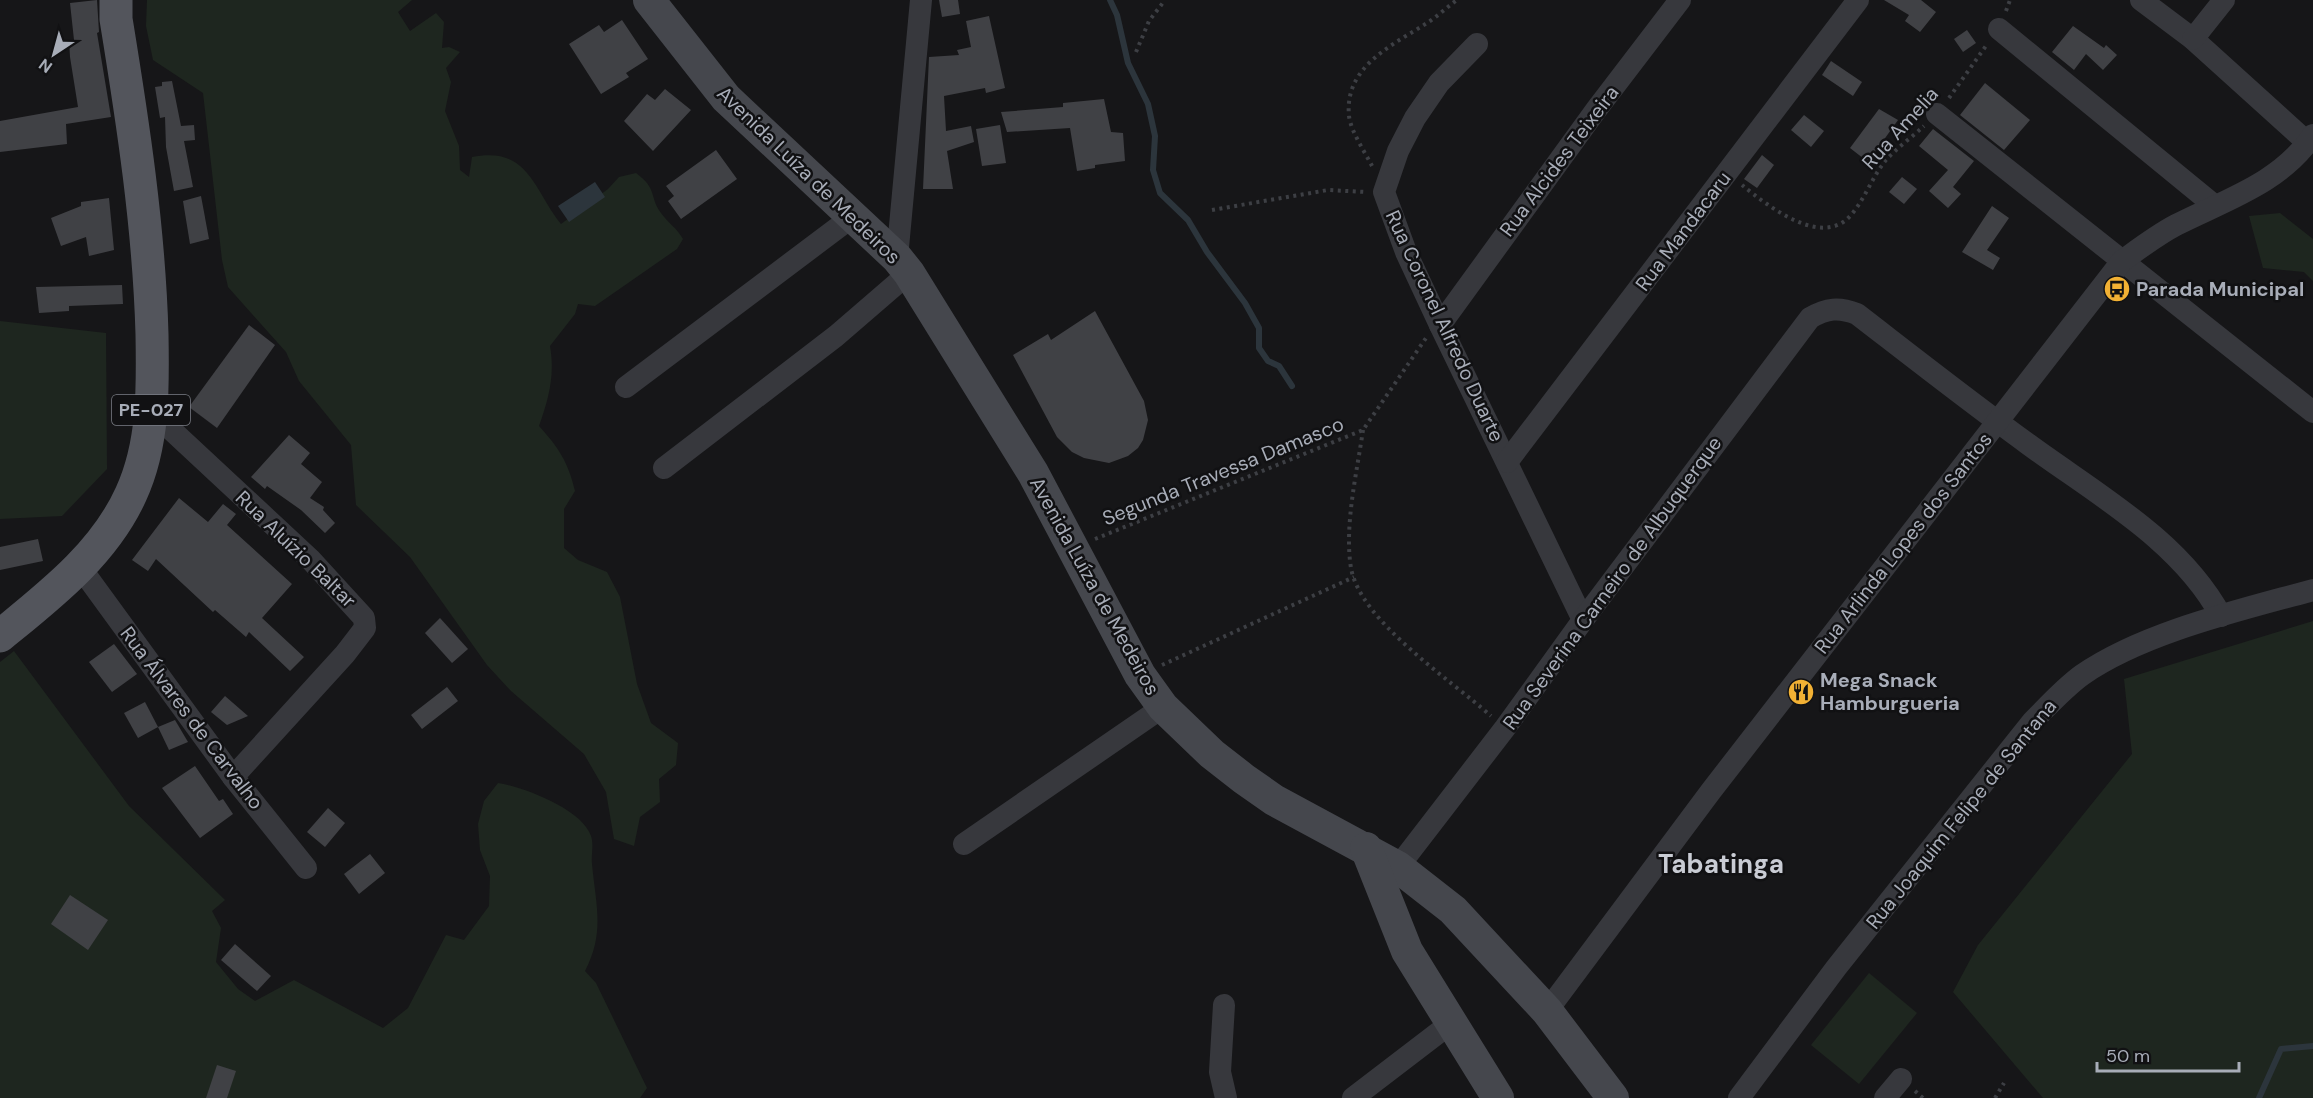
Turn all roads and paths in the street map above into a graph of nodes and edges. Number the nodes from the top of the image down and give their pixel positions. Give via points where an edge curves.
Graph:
1 (116, 0) edge
2 (136, 0) edge
3 (649, 0) edge
4 (921, 0) edge
5 (1165, 0) edge
6 (1680, 0) edge
7 (1858, 0) edge
8 (2010, 0) edge
9 (2140, 0) edge
10 (2224, 0) edge
11 (1454, 1) edge
12 (1999, 29) junction
13 (2193, 39) junction
14 (1477, 44) dead end
15 (1136, 52) dead end
16 (1937, 114) junction
17 (134, 129) junction
18 (2311, 139) edge
19 (1726, 173) junction
20 (1384, 192) junction
21 (2216, 206) junction
22 (1212, 210) dead end
23 (852, 217) junction
24 (2122, 261) junction
25 (903, 266) junction
26 (1439, 323) junction
27 (626, 387) dead end
28 (151, 411) junction
29 (2313, 412) edge
30 (1998, 422) junction
31 (1363, 430) junction
32 (1508, 462) junction
33 (664, 468) dead end
34 (1071, 548) junction
35 (80, 567) junction
36 (1354, 577) junction
37 (2313, 590) edge
38 (2221, 616) junction
39 (1583, 620) junction
40 (0, 636) edge
41 (1140, 675) junction
42 (1162, 707) junction
43 (1505, 728) junction
44 (233, 777) junction
45 (964, 844) dead end
46 (1366, 849) junction
47 (1398, 867) junction
48 (306, 868) dead end
49 (1224, 1005) dead end
50 (1546, 1011) junction
51 (1451, 1023) junction
52 (1901, 1079) dead end
53 (2004, 1083) dead end
54 (1226, 1098) edge
55 (1353, 1098) edge
56 (1498, 1098) edge
57 (1613, 1098) edge
58 (1739, 1098) edge
59 (1885, 1098) edge
60 (1995, 1098) edge

1 - 17 main road, PE-027
2 - 17 main road, PE-027
3 - 23 street, Avenida Luíza de Medeiros via 726,98
4 - 25 street
5 - 15 path via 1149,21
6 - 26 street, Rua Alcides Teixeira
7 - 19 street, Rua Mandacaru
8 - 12 path, Rua Amelia
9 - 13 street
10 - 13 street
11 - 20 path via 1430,21 1380,51 1354,85 1349,118
12 - 16 path, Rua Amelia
12 - 21 street
13 - 18 street
14 - 20 street, Rua Coronel Alfredo Duarte via 1439,83 1415,118
16 - 19 path, Rua Amelia via 1886,160 1851,215 1836,227 1826,229 1796,219
16 - 24 street
17 - 28 main road, PE-027 via 151,289
18 - 21 street, Rua Arlinda Lopes dos Santos via 2285,167
19 - 32 street, Rua Mandacaru
20 - 22 path via 1328,190
20 - 26 street, Rua Coronel Alfredo Duarte
21 - 24 street, Rua Arlinda Lopes dos Santos via 2175,226
23 - 25 street, Avenida Luíza de Medeiros
23 - 27 street
24 - 29 street
24 - 30 street, Rua Arlinda Lopes dos Santos
25 - 33 street via 836,336
25 - 34 street, Avenida Luíza de Medeiros via 999,416
26 - 31 path, Segunda Travessa Damasco
26 - 32 street, Rua Coronel Alfredo Duarte
28 - 35 main road, PE-027 via 144,457 131,494 111,531
28 - 44 street, Rua Aluízio Baltar via 310,559 364,618 365,628 345,654
30 - 38 street via 2164,546 2206,589
30 - 39 street, Rua Severina Carneiro de Albuquerque via 1857,314 1832,309 1810,318
30 - 50 street, Rua Arlinda Lopes dos Santos via 1711,791
31 - 34 path, Segunda Travessa Damasco
31 - 36 path via 1350,519
32 - 39 street, Rua Coronel Alfredo Duarte
34 - 41 street, Avenida Luíza de Medeiros
35 - 40 main road, PE-027
35 - 44 street, Rua Álvares de Carvalho
36 - 41 path
36 - 43 path via 1377,617
37 - 38 street, Rua Joaquim Felipe de Santana
38 - 58 street, Rua Joaquim Felipe de Santana via 2158,639 2082,675 2032,722 1836,968
39 - 43 street, Rua Severina Carneiro de Albuquerque
41 - 42 street, Avenida Luíza de Medeiros
42 - 45 street
42 - 46 street, Avenida Luíza de Medeiros via 1212,754 1274,800
43 - 47 street, Rua Severina Carneiro de Albuquerque
44 - 48 street, Rua Álvares de Carvalho
46 - 47 street, Avenida Luíza de Medeiros
46 - 51 street via 1407,951
47 - 50 street, Avenida Luíza de Medeiros via 1454,910
49 - 54 street via 1220,1072
50 - 57 street, Avenida Luíza de Medeiros
51 - 55 street
51 - 56 street
52 - 59 street
53 - 60 path

